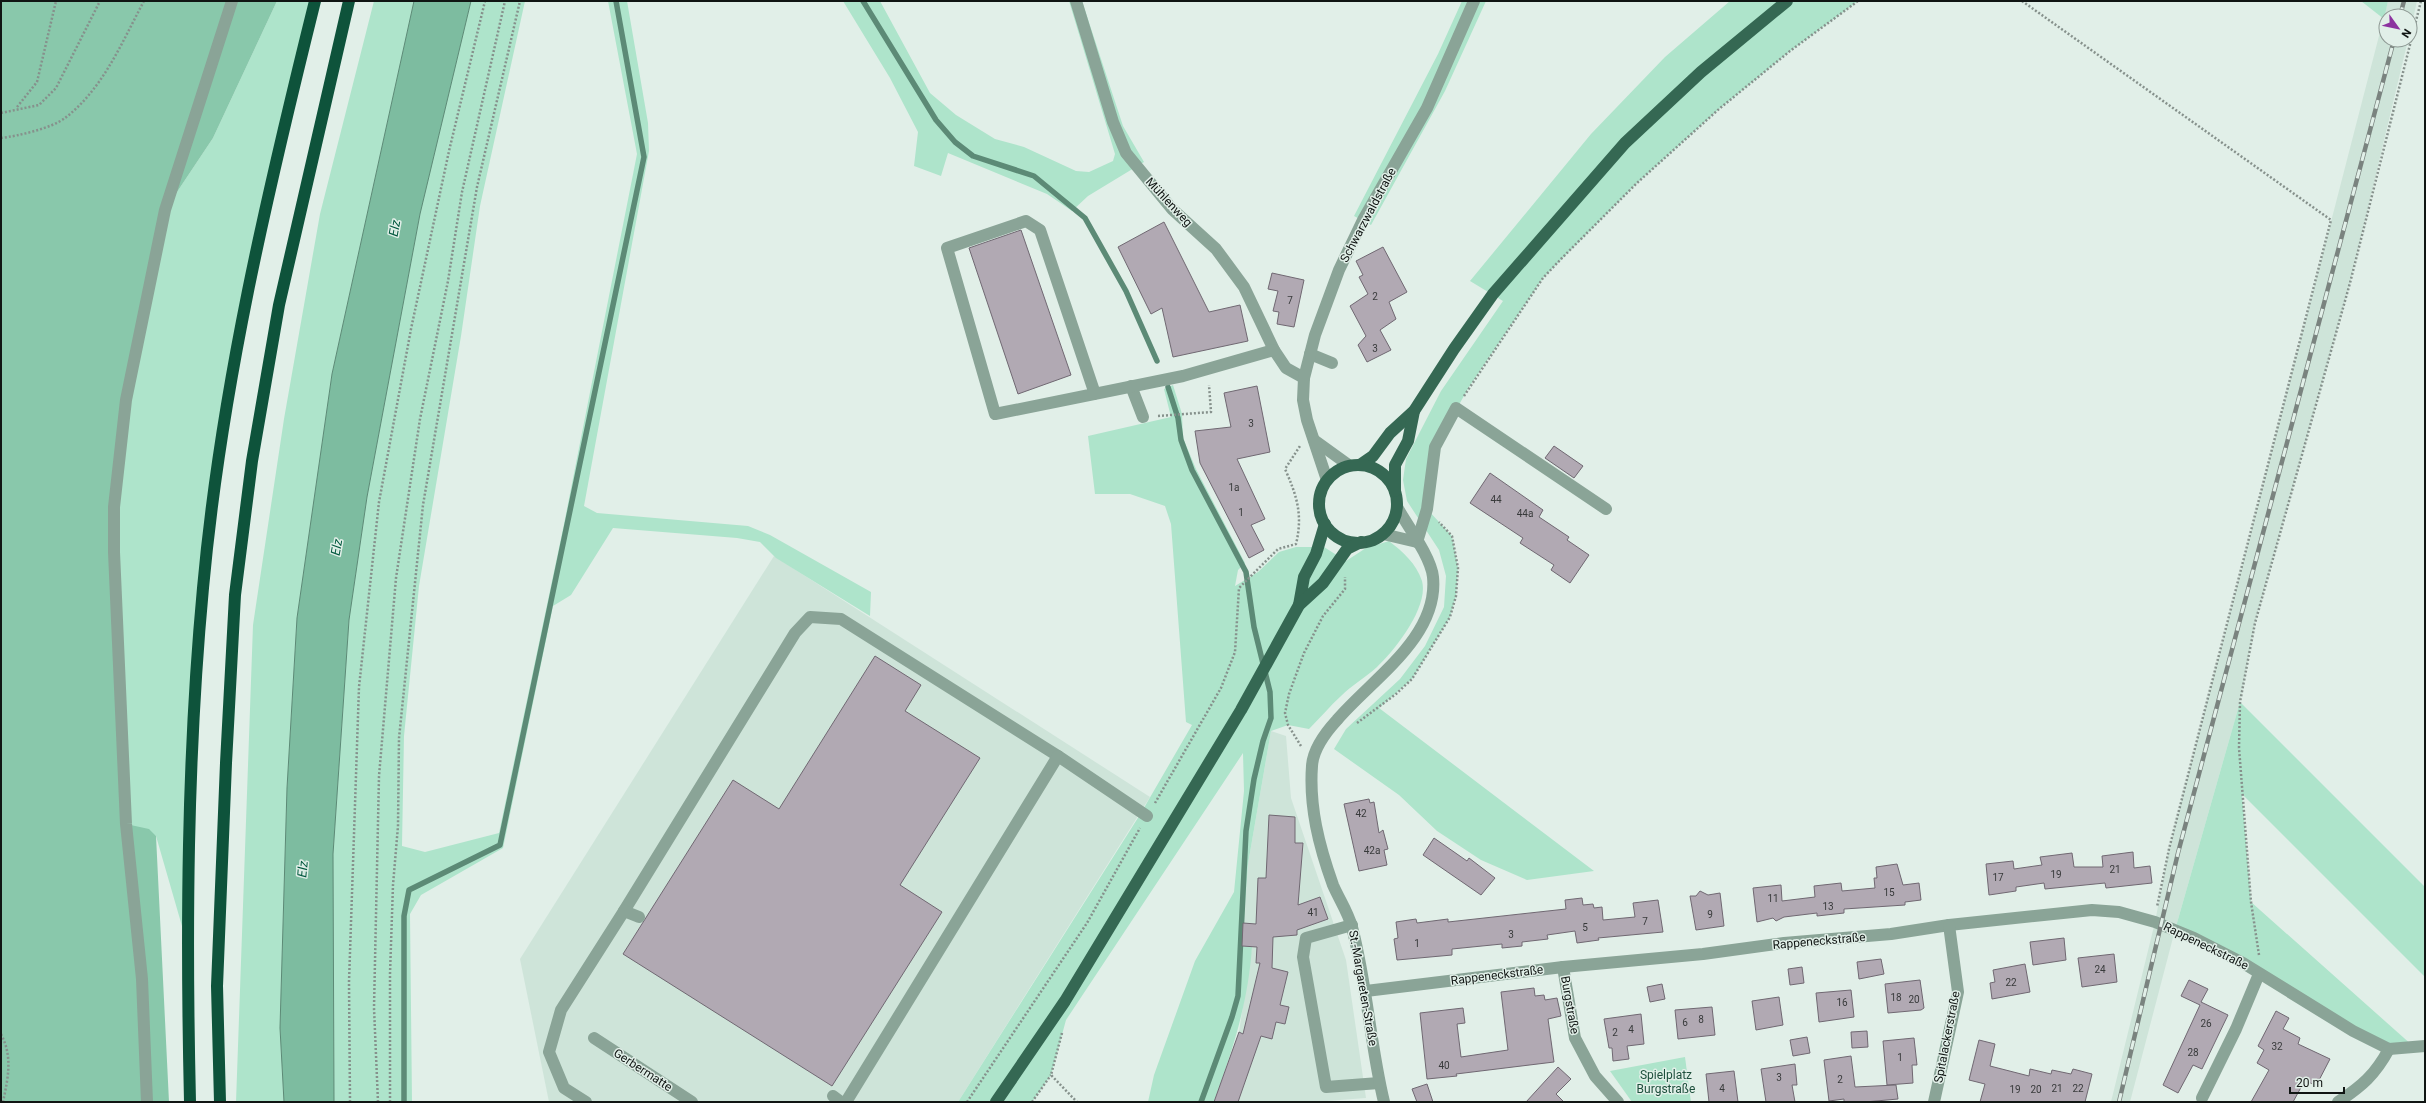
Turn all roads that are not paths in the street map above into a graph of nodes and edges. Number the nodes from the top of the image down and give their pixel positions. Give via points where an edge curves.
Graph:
1 (232, 1) edge
2 (315, 1) edge
3 (349, 1) edge
4 (1076, 1) edge
5 (1474, 1) edge
6 (1787, 1) edge
7 (1274, 350) junction
8 (1310, 354) junction
9 (1332, 363) dead end
10 (1304, 378) junction
11 (1131, 386) junction
12 (1095, 394) junction
13 (1414, 411) junction
14 (1143, 417) dead end
15 (1313, 438) junction
16 (1355, 465) junction
17 (1327, 480) junction
18 (1395, 492) junction
19 (1397, 507) junction
20 (1606, 509) dead end
21 (1325, 524) junction
22 (1383, 534) junction
23 (1361, 542) junction
24 (1417, 542) junction
25 (1299, 605) junction
26 (1058, 756) junction
27 (1147, 816) road end
28 (624, 911) junction
29 (639, 917) dead end
30 (1352, 925) junction
31 (1949, 925) junction
32 (1563, 967) junction
33 (2259, 974) junction
34 (1366, 991) junction
35 (594, 1038) dead end
36 (2425, 1046) edge
37 (2389, 1049) junction
38 (1379, 1083) junction
39 (2202, 1098) dead end
40 (147, 1102) edge
41 (190, 1102) edge
42 (220, 1102) edge
43 (586, 1102) edge
44 (692, 1102) edge
45 (846, 1102) edge
46 (996, 1102) edge
47 (1384, 1102) edge
48 (1618, 1102) edge
49 (1934, 1102) edge
50 (2338, 1102) edge

1 - 40 street via 165,210 126,400 114,507 126,824 142,979
2 - 41 highway via 286,117 246,301 218,466 203,587 192,742 186,940
3 - 42 highway via 279,305 252,461 236,587 217,986
4 - 7 street, Mühlenweg via 1112,122 1126,153 1172,209 1216,249 1244,287
5 - 8 street, Schwarzwaldstraße via 1427,108 1363,220 1338,270
6 - 13 main road via 1701,72 1625,143 1493,294
7 - 10 street, Mühlenweg via 1286,368
7 - 11 street via 1207,369
8 - 9 street
8 - 10 street, Schwarzwaldstraße
10 - 15 street, Schwarzwaldstraße via 1303,400
11 - 12 street
11 - 14 street
12 - 12 street via 1040,230 1026,221 947,248 995,414
13 - 16 main road via 1390,433 1373,456
13 - 18 main road via 1408,441 1396,465
15 - 16 street
15 - 17 street, Schwarzwaldstraße
16 - 17 main road via 1341,469
16 - 18 main road via 1382,473
17 - 21 main road via 1319,502 1320,514
18 - 19 main road
19 - 22 main road via 1392,522
19 - 24 street, St.-Margareten-Straße
20 - 24 street via 1456,408 1435,447 1427,509
21 - 23 main road via 1337,536
21 - 25 main road via 1316,554 1304,577
22 - 23 main road
22 - 24 street
23 - 25 main road via 1347,549 1323,583
24 - 30 street, St.-Margareten-Straße via 1429,560 1433,577 1431,602 1422,626 1406,650 1354,700 1328,730 1312,763 1313,814 1321,849
25 - 46 main road via 1241,710 1065,1000
26 - 27 street
26 - 28 street via 842,619 810,617 795,633
26 - 45 street
28 - 29 street
28 - 43 street via 561,1010 549,1052 564,1088
30 - 34 street, St.-Margareten-Straße
30 - 38 street via 1306,938 1303,957 1324,1080 1326,1087
31 - 32 street, Rappeneckstraße via 1891,934
31 - 33 street, Rappeneckstraße via 2092,910 2119,912 2154,922 2194,938
31 - 49 street, Spitalackerstraße via 1958,992
32 - 34 street, Rappeneckstraße
32 - 48 street, Burgstraße via 1575,1038 1595,1076
33 - 37 street, Rappeneckstraße via 2353,1031
33 - 39 street, Rappeneckstraße via 2236,1030
34 - 38 street, St.-Margareten-Straße
35 - 44 street, Gerbermatte
36 - 37 street
37 - 50 street via 2377,1070 2359,1088
38 - 47 street, St.-Margareten-Straße

